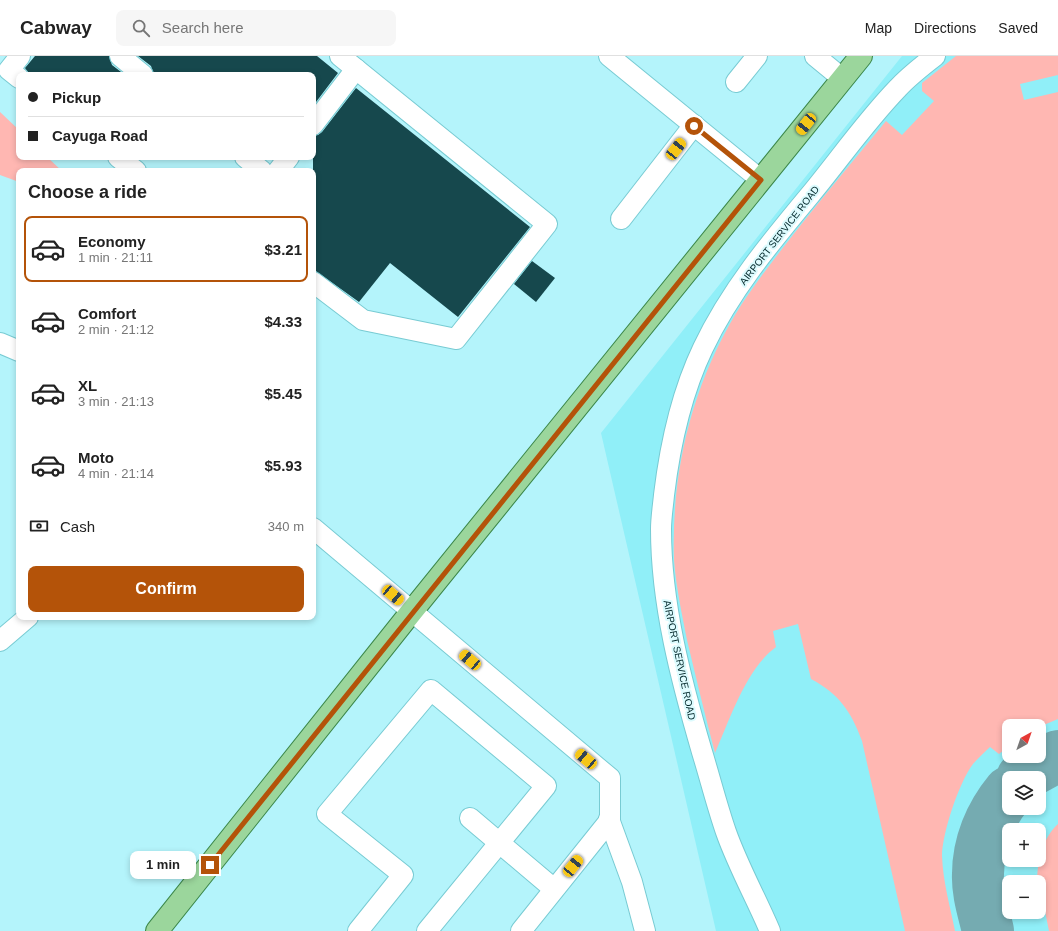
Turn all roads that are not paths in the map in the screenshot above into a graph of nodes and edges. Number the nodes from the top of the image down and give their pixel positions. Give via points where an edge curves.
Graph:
1 (20, 56) edge
2 (120, 56) edge
3 (340, 56) edge
4 (609, 56) edge
5 (757, 56) edge
6 (815, 56) edge
7 (861, 56) edge
8 (935, 56) edge
9 (356, 69) junction
10 (139, 72) edge
11 (16, 76) edge
12 (843, 79) junction
13 (736, 82) dead end
14 (316, 121) edge
15 (694, 126) junction
16 (122, 160) edge
17 (249, 160) edge
18 (287, 160) edge
19 (132, 168) edge
20 (258, 168) edge
21 (280, 168) edge
22 (761, 180) junction
23 (621, 219) dead end
24 (316, 284) edge
25 (0, 343) edge
26 (16, 350) edge
27 (316, 531) edge
28 (412, 611) junction
29 (24, 620) edge
30 (0, 641) edge
31 (470, 818) dead end
32 (609, 819) junction
33 (500, 844) junction
34 (554, 889) junction
35 (161, 930) edge
36 (358, 931) edge
37 (427, 931) edge
38 (521, 931) edge
39 (645, 931) edge
40 (770, 931) edge

1 - 11 street via 9,70
2 - 10 street
3 - 9 street
4 - 15 street
5 - 13 street
6 - 12 street
7 - 12 main road
8 - 40 street, AIRPORT SERVICE ROAD via 911,75 880,108 741,282 702,349 677,418 668,460 661,528 662,562 678,661 726,833
9 - 14 street
9 - 24 street via 547,224 456,339 363,320
12 - 22 main road
15 - 22 street
15 - 23 street
16 - 19 street
17 - 20 street
18 - 21 street
22 - 28 main road
25 - 26 street
27 - 28 street
28 - 32 street via 610,778
28 - 35 main road
29 - 30 street
31 - 33 street
32 - 34 street
32 - 39 street via 632,882
33 - 34 street
33 - 36 street via 546,786 431,690 327,814 403,875
33 - 37 street
34 - 38 street

